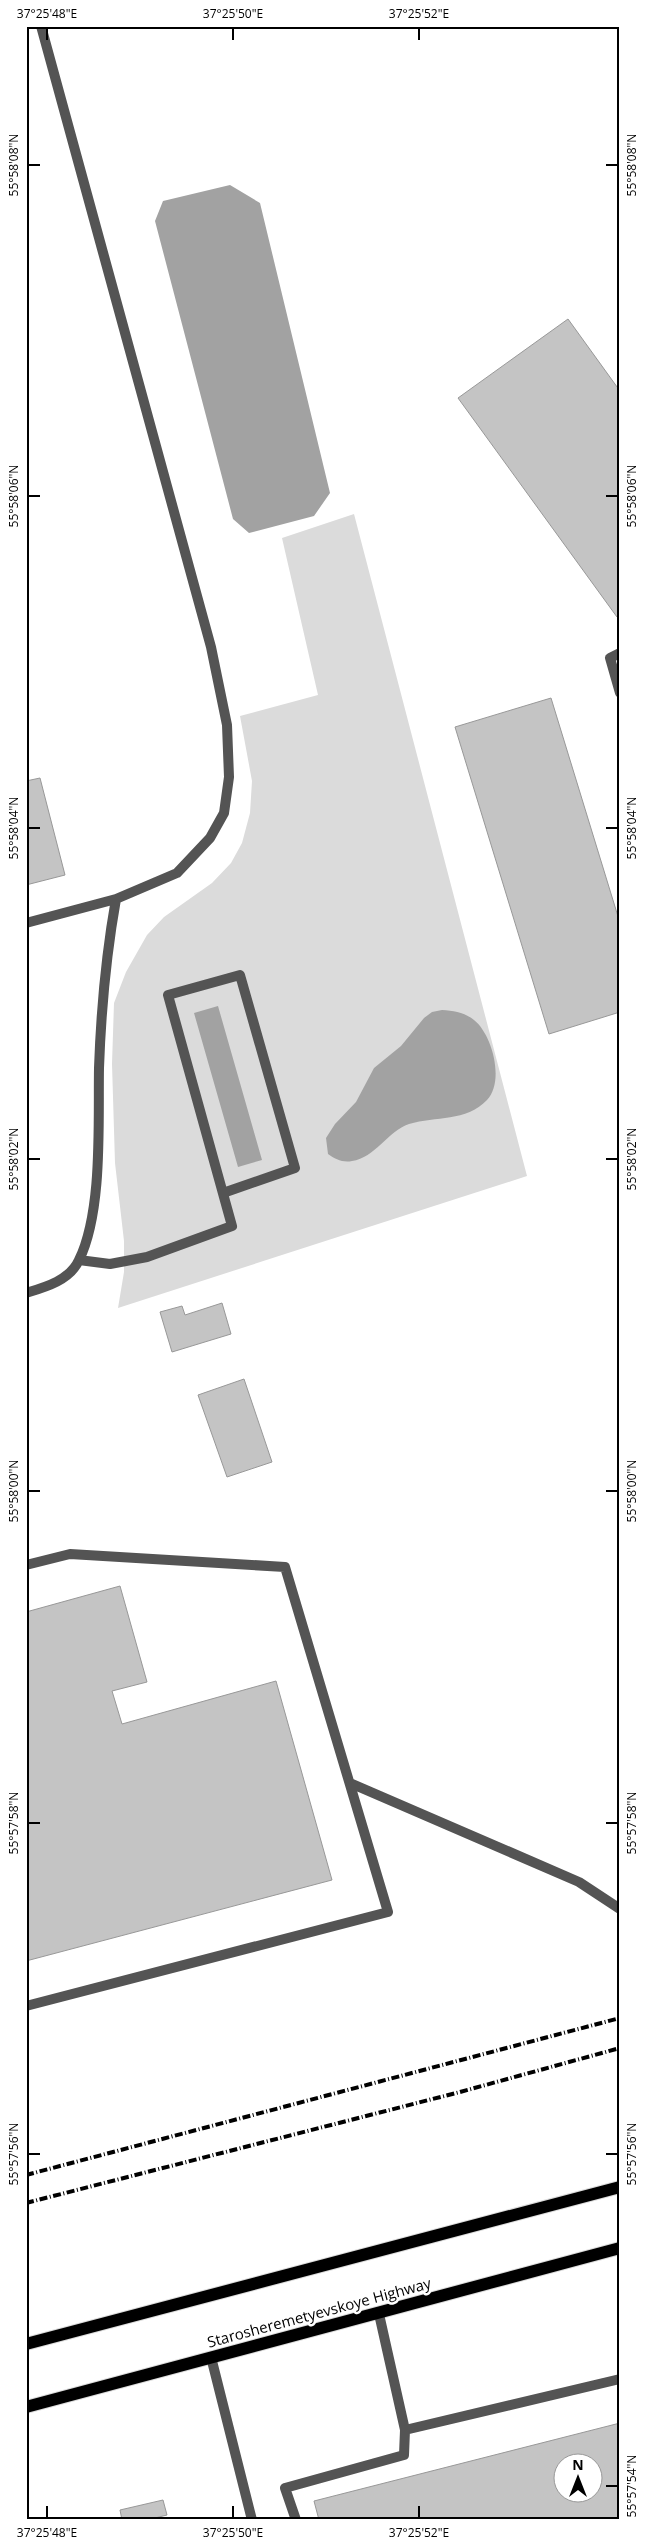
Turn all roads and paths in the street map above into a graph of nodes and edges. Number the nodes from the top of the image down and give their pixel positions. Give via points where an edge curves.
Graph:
1 (41, 26) edge
2 (620, 653) edge
3 (620, 693) edge
4 (116, 899) junction
5 (26, 923) edge
6 (223, 1193) junction
7 (79, 1260) junction
8 (26, 1293) edge
9 (26, 1565) edge
10 (350, 1783) junction
11 (620, 1910) edge
12 (26, 2006) edge
13 (620, 2187) edge
14 (620, 2248) edge
15 (379, 2314) junction
16 (26, 2344) edge
17 (211, 2358) junction
18 (620, 2379) edge
19 (26, 2407) edge
20 (405, 2430) junction
21 (252, 2520) edge
22 (296, 2520) edge

1 - 4 lane via 211,648 227,725 229,777 224,813 210,838 176,872
2 - 3 lane via 610,658
4 - 5 lane
4 - 7 lane via 102,992 98,1165 90,1225
6 - 6 lane via 168,995 240,975 295,1168
6 - 7 lane via 232,1226 147,1257 110,1264
7 - 8 lane via 66,1275 49,1286
9 - 10 lane via 70,1554 285,1567
10 - 11 lane via 579,1882
10 - 12 lane via 388,1912
13 - 16 main road
14 - 15 main road, Starosheremetyevskoye Highway
15 - 17 main road, Starosheremetyevskoye Highway
15 - 20 lane
17 - 19 main road, Starosheremetyevskoye Highway
17 - 21 lane
18 - 20 lane
20 - 22 lane via 404,2455 285,2488

